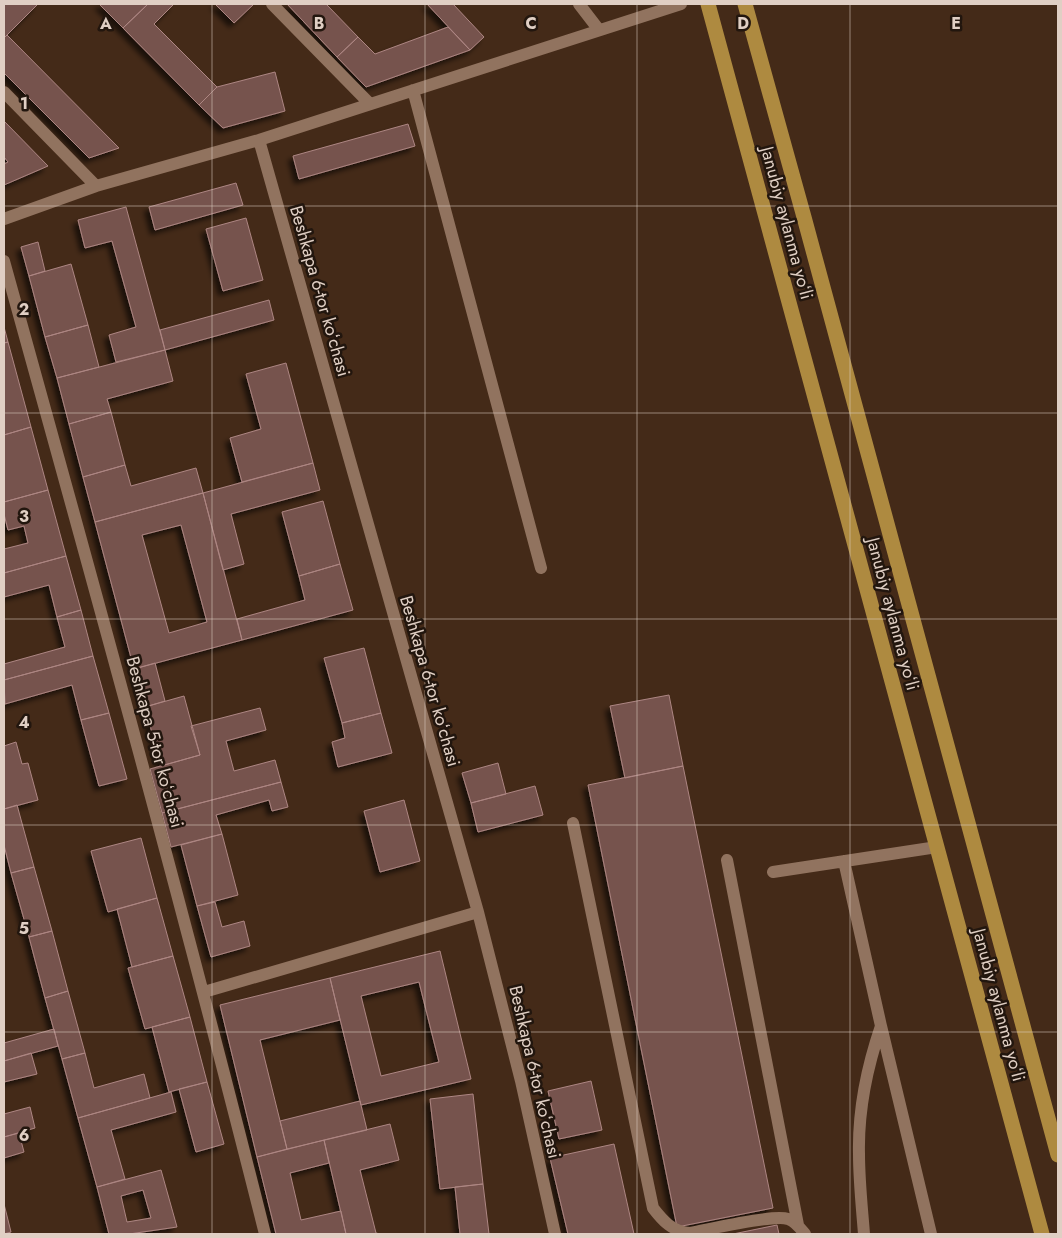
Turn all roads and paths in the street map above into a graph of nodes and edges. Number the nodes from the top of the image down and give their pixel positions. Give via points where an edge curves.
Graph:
1 (272, 4) edge
2 (579, 4) edge
3 (681, 4) edge
4 (708, 4) edge
5 (745, 4) edge
6 (599, 30) junction
7 (413, 90) junction
8 (4, 92) edge
9 (370, 104) junction
10 (260, 140) junction
11 (96, 186) junction
12 (4, 219) edge
13 (4, 261) edge
14 (541, 568) dead end
15 (573, 823) dead end
16 (937, 847) junction
17 (727, 860) dead end
18 (844, 861) junction
19 (773, 872) dead end
20 (478, 912) junction
21 (204, 992) junction
22 (881, 1026) junction
23 (1058, 1155) edge
24 (802, 1230) edge
25 (265, 1234) edge
26 (555, 1234) edge
27 (864, 1234) edge
28 (931, 1234) edge
29 (1042, 1234) edge

1 - 9 street
2 - 6 street
3 - 6 street
4 - 16 highway, Janubiy aylanma yoʻli
5 - 23 highway, Janubiy aylanma yoʻli
6 - 7 street
7 - 9 street
7 - 14 street
8 - 11 street
9 - 10 street
10 - 11 street
10 - 20 street, Beshkapa 6-tor koʻchasi
11 - 12 street
13 - 21 street, Beshkapa 5-tor koʻchasi
15 - 24 street via 653,1208 663,1221 680,1232 771,1218 788,1219
16 - 18 street
16 - 29 highway, Janubiy aylanma yoʻli
17 - 24 street
18 - 19 street
18 - 22 street
20 - 21 street
20 - 26 street, Beshkapa 6-tor koʻchasi via 521,1081
21 - 25 street, Beshkapa 5-tor koʻchasi
22 - 27 street via 861,1110 859,1153
22 - 28 street

